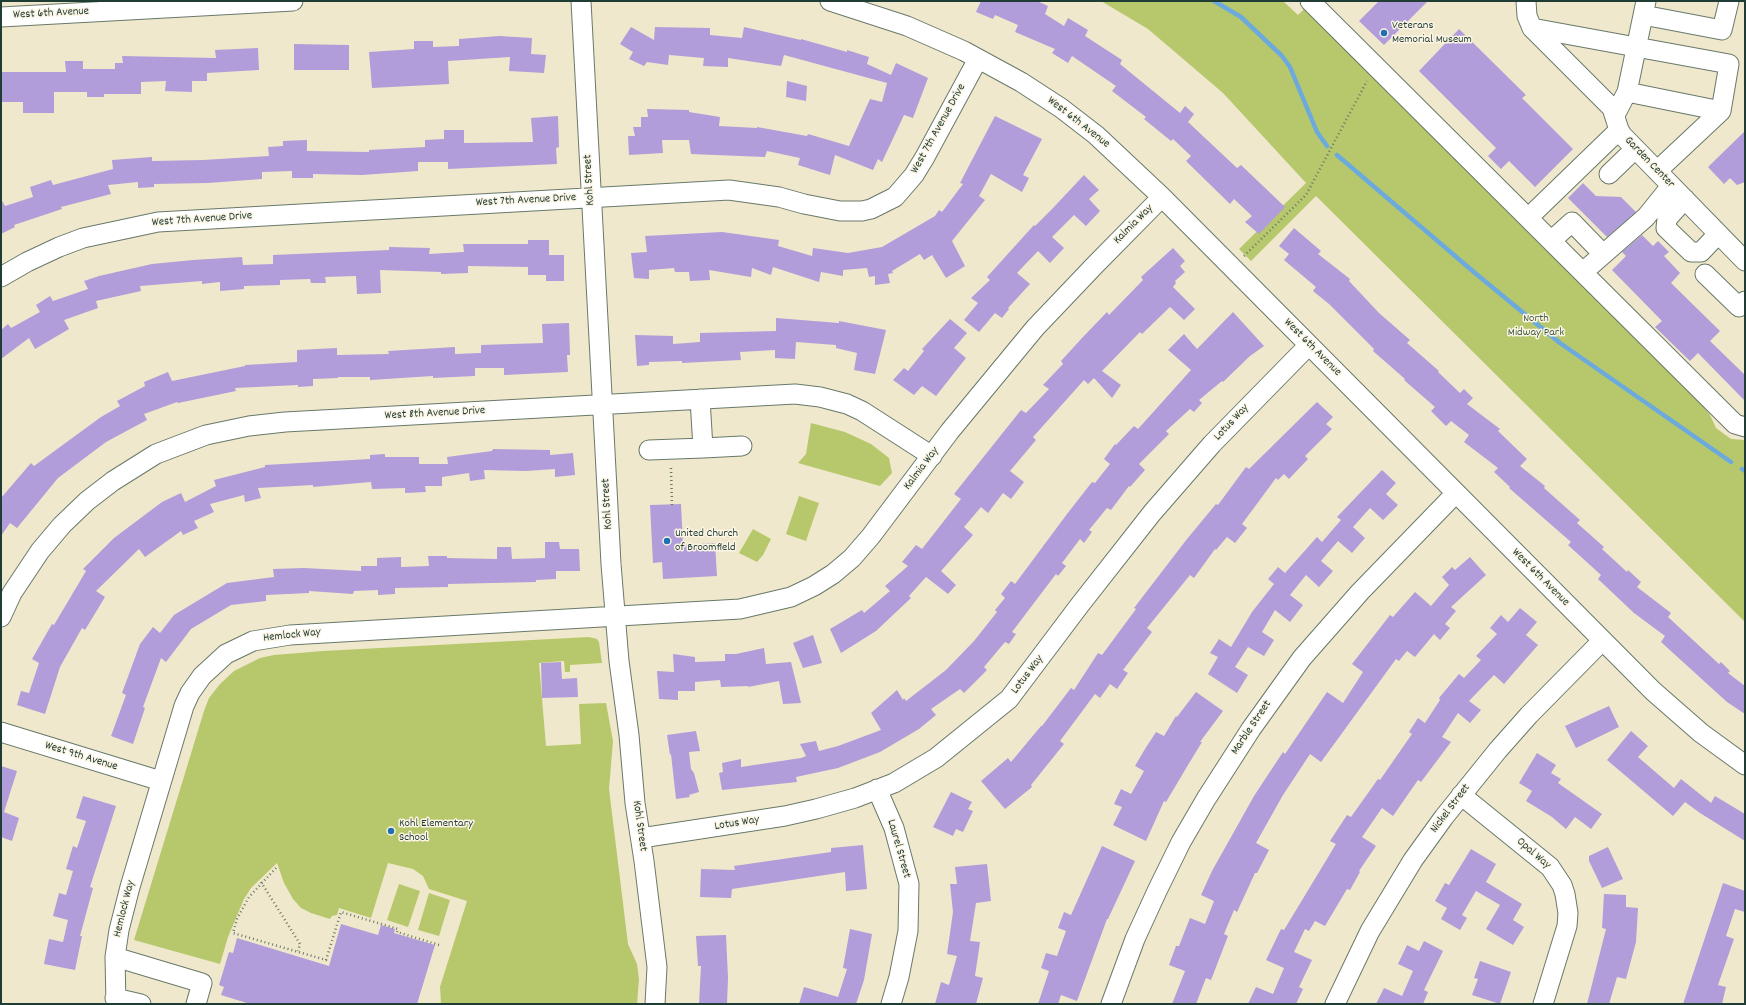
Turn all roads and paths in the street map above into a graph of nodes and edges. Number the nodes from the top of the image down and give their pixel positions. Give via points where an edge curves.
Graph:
1 (293, 1) edge
2 (581, 1) edge
3 (830, 1) edge
4 (1310, 1) edge
5 (1526, 1) edge
6 (1729, 1) edge
7 (1644, 8) edge
8 (1, 17) edge
9 (1532, 28) junction
10 (1637, 47) junction
11 (978, 59) junction
12 (1737, 66) edge
13 (1376, 67) junction
14 (1627, 92) junction
15 (1721, 111) junction
16 (1617, 123) junction
17 (1636, 149) junction
18 (1657, 171) junction
19 (1609, 174) dead end
20 (1671, 186) junction
21 (591, 197) junction
22 (1162, 197) junction
23 (1685, 199) junction
24 (1528, 218) junction
25 (1718, 234) junction
26 (1551, 241) junction
27 (1603, 254) junction
28 (1745, 261) edge
29 (1232, 267) junction
30 (1582, 272) junction
31 (1705, 274) dead end
32 (1, 277) edge
33 (1745, 301) edge
34 (1309, 346) junction
35 (700, 399) junction
36 (602, 404) junction
37 (1745, 427) edge
38 (742, 446) dead end
39 (703, 448) junction
40 (649, 450) dead end
41 (932, 456) junction
42 (671, 468) dead end
43 (1456, 493) junction
44 (672, 504) dead end
45 (615, 615) junction
46 (1, 617) edge
47 (1602, 641) junction
48 (1, 732) edge
49 (1745, 766) edge
50 (161, 781) junction
51 (877, 789) junction
52 (1461, 795) junction
53 (641, 838) junction
54 (276, 868) dead end
55 (261, 882) junction
56 (439, 945) dead end
57 (298, 952) junction
58 (115, 956) junction
59 (115, 1001) edge
60 (141, 1004) edge
61 (196, 1004) edge
62 (655, 1004) edge
63 (891, 1004) edge
64 (1111, 1004) edge
65 (1335, 1004) edge
66 (1543, 1004) edge

1 - 8 street, West 6th Avenue
2 - 21 street, Kohl Street
3 - 11 street, West 6th Avenue via 882,16
4 - 13 street
5 - 9 street, Garden Center via 1526,16
6 - 7 street via 1722,30
7 - 10 street
9 - 10 street
9 - 16 street, Garden Center via 1612,108
10 - 12 street
10 - 14 street
11 - 21 street, West 7th Avenue Drive via 914,176 895,197 871,209 840,211 779,197 729,190
11 - 22 street, West 6th Avenue via 1021,82 1061,108 1096,135
12 - 15 street
13 - 24 street
13 - 29 path via 1306,195
14 - 15 street
14 - 16 street
15 - 18 street
16 - 17 street, Garden Center
16 - 24 street
17 - 18 street, Garden Center
17 - 19 street
18 - 20 street, Garden Center
20 - 23 street, Garden Center
20 - 27 street via 1646,217
21 - 32 street, West 7th Avenue Drive via 158,222 83,238 27,262
21 - 36 street, Kohl Street
22 - 29 street, West 6th Avenue
22 - 41 street, Kalmia Way via 1035,328
23 - 25 street, Garden Center
23 - 25 street via 1667,219 1666,228 1691,252 1701,252
24 - 26 street
25 - 28 street, Garden Center
26 - 27 street via 1572,222
26 - 30 street
27 - 30 street
29 - 34 street, West 6th Avenue
30 - 37 street via 1735,424
31 - 33 street via 1739,307
34 - 43 street, West 6th Avenue
34 - 51 street, Lotus Way via 1217,439 1152,513 1009,699 936,758 894,783
35 - 36 street, West 8th Avenue Drive
35 - 39 street
35 - 41 street, West 8th Avenue Drive via 794,394 820,397 862,411
36 - 45 street, Kohl Street
36 - 46 street, West 8th Avenue Drive via 285,422 206,435 156,454 87,501 40,551 12,594
38 - 39 street
39 - 40 street
41 - 45 street, Kalmia Way via 871,536 834,574 814,586 791,597 740,609
42 - 44 path
43 - 47 street, West 6th Avenue
43 - 64 street, Marble Street via 1360,592 1302,658 1251,729 1206,799 1178,849 1135,940
45 - 50 street, Hemlock Way via 290,635 253,641 226,654 210,667 190,693
45 - 53 street, Kohl Street via 618,661
47 - 49 street, West 6th Avenue via 1701,733
47 - 52 street, Nickel Street via 1529,715
48 - 50 street, West 9th Avenue
50 - 58 street, Hemlock Way via 118,930
51 - 53 street, Lotus Way via 855,798 785,816
51 - 63 street, Laurel Street via 894,828 909,884 908,931
52 - 65 street, Nickel Street via 1413,860 1370,931
52 - 66 street, Opal Way via 1550,867 1562,885 1568,913 1567,926
53 - 62 street, Kohl Street via 657,967
54 - 55 path
55 - 57 path via 300,944
55 - 57 path via 249,896 233,933
56 - 57 path via 397,932 398,929 341,912 326,960
58 - 59 street, Hemlock Way
58 - 61 street via 202,983
59 - 60 street

